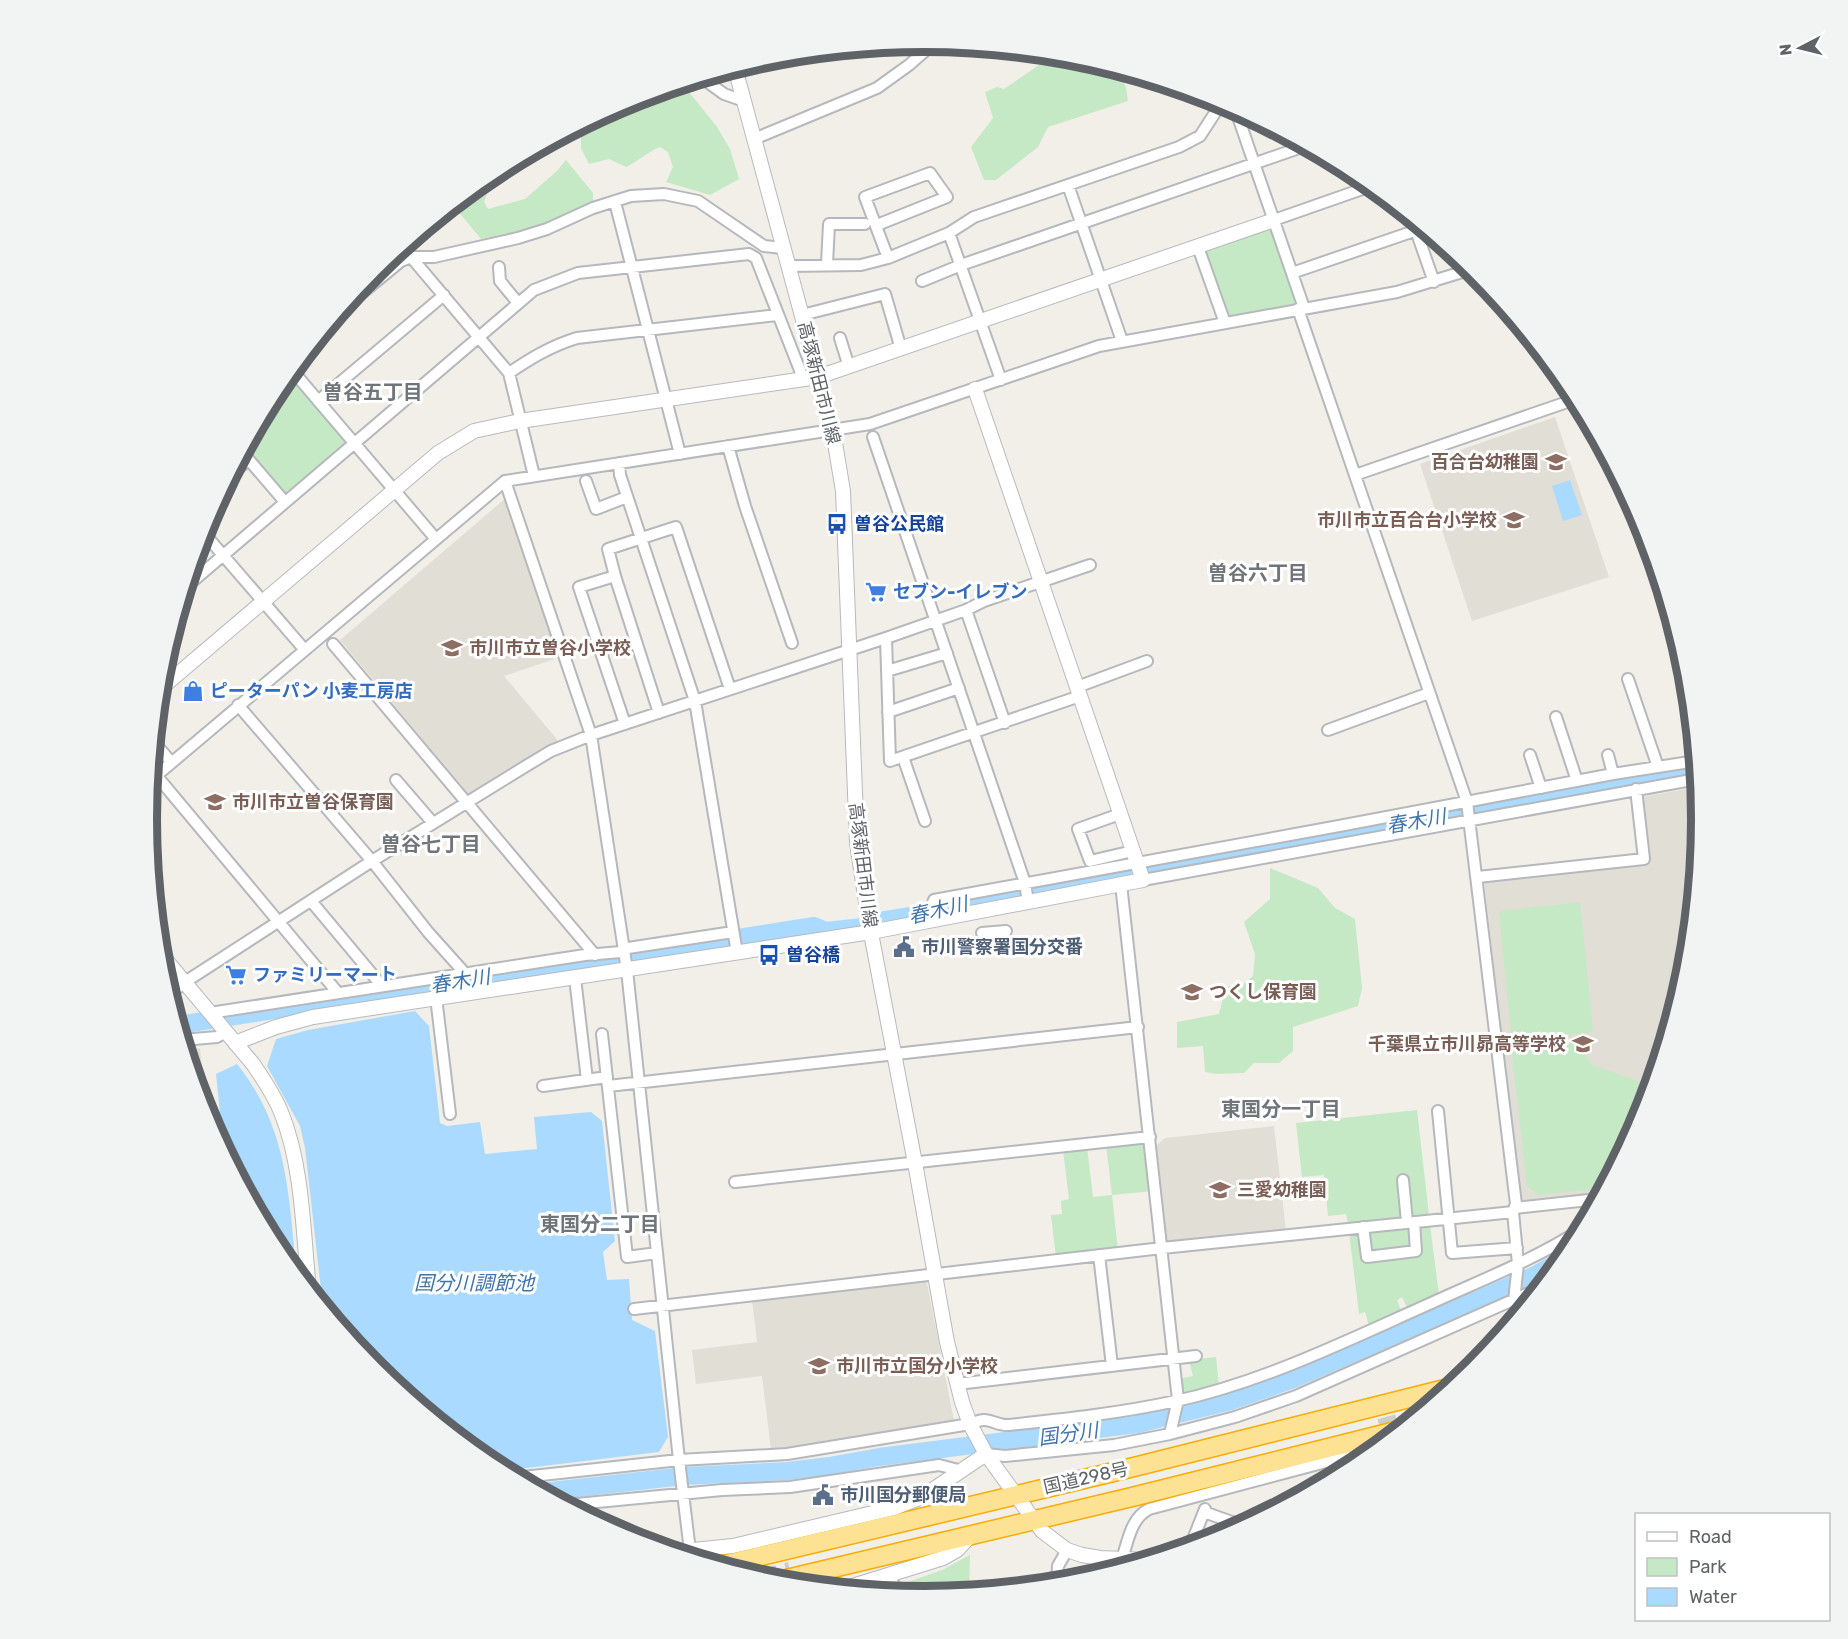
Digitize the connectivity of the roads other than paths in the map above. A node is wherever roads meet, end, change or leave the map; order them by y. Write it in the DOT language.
graph roads {
  1 [pos="924,52"];
  2 [pos="737,76"];
  3 [pos="710,84"];
  4 [pos="744,101"];
  5 [pos="1217,110"];
  6 [pos="1239,121"];
  7 [pos="754,139"];
  8 [pos="1296,149"];
  9 [pos="1254,164"];
  10 [pos="1068,185"];
  11 [pos="1361,190"];
  12 [pos="615,202"];
  13 [pos="1274,220"];
  14 [pos="865,224"];
  15 [pos="1082,224"];
  16 [pos="877,225"];
  17 [pos="1415,230"];
  18 [pos="949,233"];
  19 [pos="1421,235"];
  20 [pos="1198,247"];
  21 [pos="783,248"];
  22 [pos="407,254"];
  23 [pos="411,257"];
  24 [pos="888,258"];
  25 [pos="828,264"];
  26 [pos="632,266"];
  27 [pos="788,266"];
  28 [pos="961,266"];
  29 [pos="499,267"];
  30 [pos="1292,273"];
  31 [pos="1461,273"];
  32 [pos="385,274"];
  33 [pos="1101,280"];
  34 [pos="922,281"];
  35 [pos="1434,282"];
  36 [pos="444,296"];
  37 [pos="519,303"];
  38 [pos="1301,308"];
  39 [pos="777,315"];
  40 [pos="802,315"];
  41 [pos="980,322"];
  42 [pos="1225,323"];
  43 [pos="647,330"];
  44 [pos="478,337"];
  45 [pos="840,338"];
  46 [pos="1122,341"];
  47 [pos="901,349"];
  48 [pos="849,367"];
  49 [pos="509,373"];
  50 [pos="298,377"];
  51 [pos="818,377"];
  52 [pos="803,378"];
  53 [pos="1000,380"];
  54 [pos="975,389"];
  55 [pos="666,399"];
  56 [pos="318,401"];
  57 [pos="1567,402"];
  58 [pos="520,421"];
  59 [pos="833,431"];
  60 [pos="873,437"];
  61 [pos="354,443"];
  62 [pos="728,446"];
  63 [pos="680,453"];
  64 [pos="248,458"];
  65 [pos="619,463"];
  66 [pos="1355,475"];
  67 [pos="534,476"];
  68 [pos="505,481"];
  69 [pos="585,481"];
  70 [pos="394,490"];
  71 [pos="627,497"];
  72 [pos="285,502"];
  73 [pos="435,538"];
  74 [pos="641,538"];
  75 [pos="210,540"];
  76 [pos="223,556"];
  77 [pos="1090,565"];
  78 [pos="615,576"];
  79 [pos="196,578"];
  80 [pos="1041,582"];
  81 [pos="263,602"];
  82 [pos="966,610"];
  83 [pos="936,620"];
  84 [pos="886,638"];
  85 [pos="792,643"];
  86 [pos="333,644"];
  87 [pos="304,649"];
  88 [pos="848,649"];
  89 [pos="947,652"];
  90 [pos="1147,661"];
  91 [pos="887,671"];
  92 [pos="1628,679"];
  93 [pos="170,680"];
  94 [pos="958,688"];
  95 [pos="729,689"];
  96 [pos="1078,691"];
  97 [pos="1429,693"];
  98 [pos="695,701"];
  99 [pos="238,705"];
  100 [pos="888,712"];
  101 [pos="659,713"];
  102 [pos="1556,717"];
  103 [pos="1005,723"];
  104 [pos="625,724"];
  105 [pos="1328,730"];
  106 [pos="974,733"];
  107 [pos="591,735"];
  108 [pos="161,750"];
  109 [pos="1530,755"];
  110 [pos="1608,755"];
  111 [pos="903,757"];
  112 [pos="171,762"];
  113 [pos="1688,762"];
  114 [pos="1658,766"];
  115 [pos="159,773"];
  116 [pos="1613,774"];
  117 [pos="1689,779"];
  118 [pos="396,780"];
  119 [pos="1577,781"];
  120 [pos="158,784"];
  121 [pos="1540,788"];
  122 [pos="1636,789"];
  123 [pos="1467,802"];
  124 [pos="467,803"];
  125 [pos="1120,814"];
  126 [pos="1470,817"];
  127 [pos="925,821"];
  128 [pos="433,823"];
  129 [pos="372,861"];
  130 [pos="1138,867"];
  131 [pos="1478,877"];
  132 [pos="1025,884"];
  133 [pos="1121,884"];
  134 [pos="1028,900"];
  135 [pos="311,901"];
  136 [pos="933,914"];
  137 [pos="278,922"];
  138 [pos="870,926"];
  139 [pos="1006,931"];
  140 [pos="982,933"];
  141 [pos="735,941"];
  142 [pos="595,955"];
  143 [pos="626,958"];
  144 [pos="172,967"];
  145 [pos="575,978"];
  146 [pos="184,982"];
  147 [pos="464,982"];
  148 [pos="382,986"];
  149 [pos="176,989"];
  150 [pos="338,993"];
  151 [pos="436,997"];
  152 [pos="221,1026"];
  153 [pos="1138,1027"];
  154 [pos="602,1034"];
  155 [pos="190,1039"];
  156 [pos="894,1053"];
  157 [pos="587,1080"];
  158 [pos="608,1082"];
  159 [pos="639,1082"];
  160 [pos="543,1086"];
  161 [pos="1438,1111"];
  162 [pos="450,1114"];
  163 [pos="1150,1137"];
  164 [pos="915,1163"];
  165 [pos="1403,1180"];
  166 [pos="735,1182"];
  167 [pos="1590,1200"];
  168 [pos="1514,1210"];
  169 [pos="1448,1218"];
  170 [pos="1411,1222"];
  171 [pos="1363,1227"];
  172 [pos="1566,1239"];
  173 [pos="1162,1248"];
  174 [pos="1517,1248"];
  175 [pos="657,1253"];
  176 [pos="1099,1255"];
  177 [pos="1518,1266"];
  178 [pos="935,1274"];
  179 [pos="308,1276"];
  180 [pos="1527,1293"];
  181 [pos="1515,1298"];
  182 [pos="663,1306"];
  183 [pos="634,1309"];
  184 [pos="1196,1356"];
  185 [pos="1173,1359"];
  186 [pos="1112,1366"];
  187 [pos="957,1384"];
  188 [pos="1435,1391"];
  189 [pos="1177,1403"];
  190 [pos="973,1429"];
  191 [pos="1170,1432"];
  192 [pos="1382,1434"];
  193 [pos="986,1454"];
  194 [pos="1350,1457"];
  195 [pos="679,1462"];
  196 [pos="962,1471"];
  197 [pos="528,1477"];
  198 [pos="682,1492"];
  199 [pos="1014,1495"];
  200 [pos="578,1504"];
  201 [pos="1033,1520"];
  202 [pos="1232,1522"];
  203 [pos="971,1535"];
  204 [pos="1194,1537"];
  205 [pos="690,1550"];
  206 [pos="1067,1550"];
  207 [pos="693,1551"];
  208 [pos="1122,1559"];
  209 [pos="1126,1559"];
  210 [pos="734,1562"];
  211 [pos="837,1566"];
  212 [pos="1058,1575"];
  213 [pos="798,1576"];
  214 [pos="891,1576"];
  215 [pos="809,1578"];
  216 [pos="862,1584"];
  217 [pos="894,1585"];
  1 -- 7 [label="street"];
  2 -- 4 [label="street, 高塚新田市川線"];
  3 -- 4 [label="street"];
  4 -- 7 [label="street, 高塚新田市川線"];
  5 -- 10 [label="street"];
  6 -- 9 [label="street"];
  7 -- 21 [label="street, 高塚新田市川線"];
  8 -- 9 [label="street"];
  9 -- 13 [label="street"];
  9 -- 15 [label="street"];
  10 -- 15 [label="street"];
  10 -- 18 [label="street"];
  11 -- 13 [label="street"];
  12 -- 21 [label="street"];
  12 -- 23 [label="street"];
  12 -- 26 [label="street"];
  13 -- 20 [label="street"];
  13 -- 30 [label="street"];
  14 -- 25 [label="street"];
  15 -- 28 [label="street"];
  15 -- 33 [label="street"];
  16 -- 16 [label="street"];
  16 -- 24 [label="street"];
  17 -- 30 [label="street"];
  18 -- 24 [label="street"];
  18 -- 28 [label="street"];
  19 -- 35 [label="street"];
  20 -- 33 [label="street"];
  20 -- 42 [label="street"];
  21 -- 27 [label="street, 高塚新田市川線"];
  22 -- 23 [label="street"];
  23 -- 32 [label="street"];
  23 -- 36 [label="street"];
  24 -- 25 [label="street"];
  25 -- 27 [label="street"];
  26 -- 37 [label="street"];
  26 -- 39 [label="street"];
  26 -- 43 [label="street"];
  27 -- 40 [label="street, 高塚新田市川線"];
  28 -- 34 [label="street"];
  28 -- 41 [label="street"];
  29 -- 37 [label="street"];
  30 -- 38 [label="street"];
  31 -- 35 [label="street"];
  33 -- 41 [label="street"];
  33 -- 46 [label="street"];
  35 -- 38 [label="street"];
  36 -- 44 [label="street"];
  36 -- 56 [label="street"];
  37 -- 44 [label="street"];
  38 -- 42 [label="street"];
  38 -- 66 [label="street"];
  39 -- 43 [label="street"];
  39 -- 52 [label="street"];
  40 -- 47 [label="street"];
  40 -- 51 [label="street, 高塚新田市川線"];
  41 -- 47 [label="street"];
  41 -- 53 [label="street"];
  42 -- 46 [label="street"];
  43 -- 49 [label="street"];
  43 -- 55 [label="street"];
  44 -- 49 [label="street"];
  44 -- 61 [label="street"];
  45 -- 48 [label="street"];
  46 -- 53 [label="street"];
  47 -- 48 [label="street"];
  48 -- 51 [label="street"];
  49 -- 58 [label="street"];
  50 -- 56 [label="street"];
  51 -- 52 [label="street"];
  51 -- 59 [label="street, 高塚新田市川線"];
  52 -- 55 [label="street"];
  53 -- 54 [label="street"];
  54 -- 59 [label="street"];
  54 -- 80 [label="street"];
  55 -- 58 [label="street"];
  55 -- 63 [label="street"];
  56 -- 61 [label="street"];
  57 -- 66 [label="street"];
  58 -- 67 [label="street"];
  58 -- 70 [label="street"];
  59 -- 62 [label="street"];
  59 -- 88 [label="street, 高塚新田市川線"];
  60 -- 83 [label="street"];
  61 -- 70 [label="street"];
  61 -- 72 [label="street"];
  62 -- 63 [label="street"];
  62 -- 85 [label="street"];
  63 -- 65 [label="street"];
  64 -- 72 [label="street"];
  65 -- 67 [label="street"];
  65 -- 71 [label="street"];
  66 -- 97 [label="street"];
  67 -- 68 [label="street"];
  68 -- 73 [label="street"];
  68 -- 107 [label="street"];
  69 -- 71 [label="street"];
  70 -- 73 [label="street"];
  70 -- 81 [label="street"];
  71 -- 74 [label="street"];
  72 -- 76 [label="street"];
  73 -- 87 [label="street"];
  74 -- 78 [label="street"];
  74 -- 95 [label="street"];
  74 -- 98 [label="street"];
  75 -- 76 [label="street"];
  76 -- 79 [label="street"];
  76 -- 81 [label="street"];
  77 -- 80 [label="street"];
  78 -- 101 [label="street"];
  78 -- 104 [label="street"];
  80 -- 82 [label="street"];
  80 -- 96 [label="street"];
  81 -- 87 [label="street"];
  81 -- 93 [label="street"];
  82 -- 83 [label="street"];
  82 -- 103 [label="street"];
  83 -- 84 [label="street"];
  83 -- 89 [label="street"];
  84 -- 88 [label="street"];
  84 -- 91 [label="street"];
  86 -- 124 [label="street"];
  87 -- 99 [label="street"];
  88 -- 95 [label="street"];
  88 -- 138 [label="street, 高塚新田市川線"];
  89 -- 91 [label="street"];
  89 -- 94 [label="street"];
  90 -- 96 [label="street"];
  91 -- 100 [label="street"];
  92 -- 114 [label="street"];
  94 -- 100 [label="street"];
  94 -- 106 [label="street"];
  95 -- 98 [label="street"];
  96 -- 103 [label="street"];
  96 -- 125 [label="street"];
  97 -- 105 [label="street"];
  97 -- 123 [label="street"];
  98 -- 101 [label="street"];
  98 -- 141 [label="street"];
  99 -- 112 [label="street"];
  99 -- 129 [label="street"];
  100 -- 111 [label="street"];
  101 -- 104 [label="street"];
  102 -- 119 [label="street"];
  103 -- 106 [label="street"];
  104 -- 107 [label="street"];
  106 -- 111 [label="street"];
  106 -- 132 [label="street"];
  107 -- 124 [label="street"];
  107 -- 143 [label="street"];
  108 -- 112 [label="street"];
  109 -- 121 [label="street"];
  110 -- 116 [label="street"];
  111 -- 127 [label="street"];
  112 -- 115 [label="street"];
  113 -- 114 [label="street"];
  114 -- 116 [label="street"];
  116 -- 119 [label="street"];
  117 -- 122 [label="street"];
  118 -- 128 [label="street"];
  119 -- 121 [label="street"];
  120 -- 137 [label="street"];
  121 -- 123 [label="street"];
  122 -- 126 [label="street"];
  122 -- 131 [label="street"];
  123 -- 126 [label="street"];
  123 -- 130 [label="street"];
  124 -- 128 [label="street"];
  124 -- 142 [label="street"];
  125 -- 130 [label="street"];
  125 -- 130 [label="street"];
  126 -- 130 [label="street"];
  126 -- 131 [label="street"];
  128 -- 129 [label="street"];
  129 -- 135 [label="street"];
  129 -- 147 [label="street"];
  130 -- 132 [label="street"];
  130 -- 133 [label="street"];
  131 -- 168 [label="street"];
  132 -- 134 [label="street"];
  132 -- 136 [label="street"];
  133 -- 134 [label="street"];
  133 -- 153 [label="street"];
  134 -- 136 [label="street"];
  135 -- 137 [label="street"];
  135 -- 148 [label="street"];
  136 -- 138 [label="street"];
  137 -- 146 [label="street"];
  137 -- 150 [label="street"];
  138 -- 141 [label="street"];
  138 -- 156 [label="street, 高塚新田市川線"];
  139 -- 140 [label="street"];
  141 -- 143 [label="street"];
  141 -- 143 [label="street"];
  142 -- 143 [label="street"];
  142 -- 147 [label="street"];
  143 -- 145 [label="street"];
  143 -- 159 [label="street"];
  144 -- 146 [label="street"];
  145 -- 147 [label="street"];
  145 -- 157 [label="street"];
  146 -- 149 [label="street"];
  146 -- 152 [label="street"];
  147 -- 148 [label="street"];
  147 -- 151 [label="street"];
  148 -- 150 [label="street"];
  150 -- 152 [label="street"];
  151 -- 152 [label="street"];
  151 -- 162 [label="street"];
  152 -- 155 [label="street"];
  152 -- 179 [label="street"];
  153 -- 156 [label="street"];
  153 -- 163 [label="street"];
  154 -- 158 [label="street"];
  156 -- 159 [label="street"];
  156 -- 164 [label="street, 高塚新田市川線"];
  157 -- 158 [label="street"];
  157 -- 160 [label="street"];
  158 -- 159 [label="street"];
  158 -- 175 [label="street"];
  159 -- 175 [label="street"];
  161 -- 169 [label="street"];
  163 -- 164 [label="street"];
  163 -- 173 [label="street"];
  164 -- 166 [label="street"];
  164 -- 178 [label="street, 高塚新田市川線"];
  165 -- 170 [label="street"];
  167 -- 168 [label="street"];
  168 -- 169 [label="street"];
  168 -- 174 [label="street"];
  169 -- 170 [label="street"];
  169 -- 174 [label="street"];
  170 -- 171 [label="street"];
  170 -- 171 [label="street"];
  171 -- 173 [label="street"];
  172 -- 177 [label="street"];
  173 -- 176 [label="street"];
  173 -- 185 [label="street"];
  174 -- 177 [label="street"];
  175 -- 182 [label="street"];
  176 -- 178 [label="street"];
  176 -- 186 [label="street"];
  177 -- 181 [label="street"];
  177 -- 189 [label="street"];
  178 -- 182 [label="street"];
  178 -- 187 [label="street, 高塚新田市川線"];
  180 -- 181 [label="street"];
  181 -- 191 [label="street"];
  182 -- 183 [label="street"];
  182 -- 195 [label="street"];
  184 -- 185 [label="street"];
  185 -- 186 [label="street"];
  185 -- 189 [label="street"];
  186 -- 187 [label="street"];
  187 -- 190 [label="street, 高塚新田市川線"];
  188 -- 199 [label="highway, 国道298号"];
  189 -- 190 [label="street"];
  189 -- 191 [label="street"];
  190 -- 193 [label="street, 高塚新田市川線"];
  190 -- 195 [label="street"];
  191 -- 193 [label="street"];
  192 -- 201 [label="highway, 国道298号"];
  193 -- 196 [label="street"];
  193 -- 199 [label="street, 高塚新田市川線"];
  194 -- 208 [label="street"];
  195 -- 197 [label="street"];
  195 -- 198 [label="street"];
  196 -- 198 [label="street"];
  196 -- 207 [label="street"];
  198 -- 200 [label="street"];
  198 -- 205 [label="street"];
  199 -- 201 [label="street, 高塚新田市川線"];
  199 -- 210 [label="highway, 国道298号"];
  201 -- 203 [label="highway, 国道298号"];
  201 -- 206 [label="street, 高塚新田市川線"];
  202 -- 204 [label="street"];
  203 -- 211 [label="highway, 国道298号"];
  203 -- 214 [label="street"];
  206 -- 208 [label="street, 高塚新田市川線"];
  206 -- 212 [label="street"];
  208 -- 209 [label="street, 高塚新田市川線"];
  211 -- 213 [label="highway, 国道298号"];
  211 -- 215 [label="highway"];
  214 -- 216 [label="street"];
  214 -- 217 [label="street"];
}
